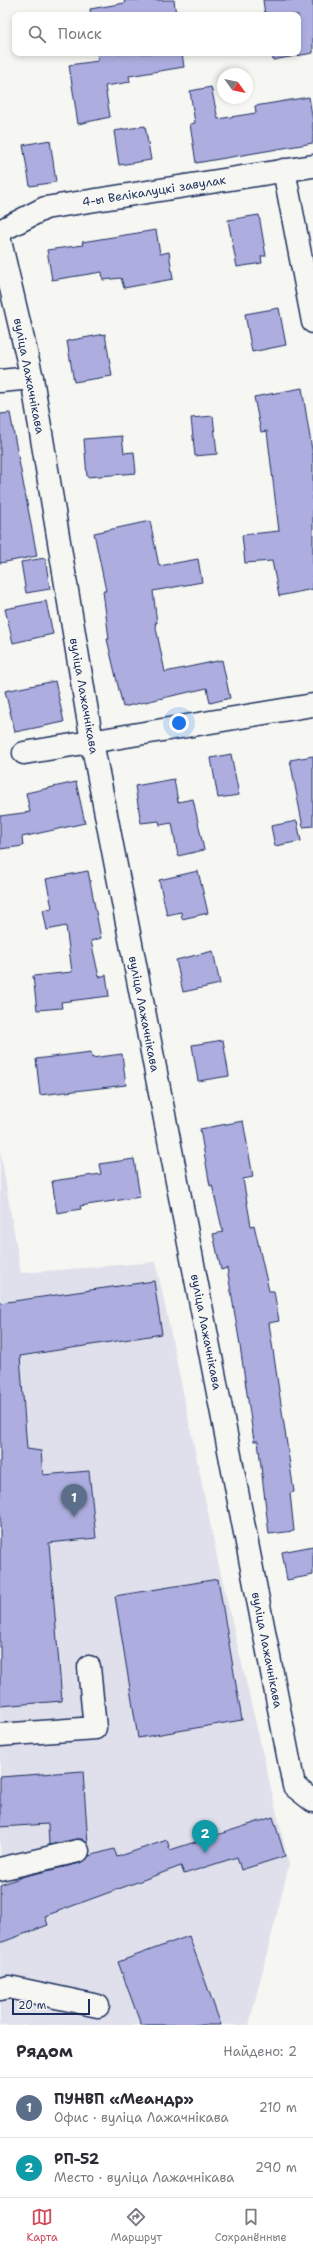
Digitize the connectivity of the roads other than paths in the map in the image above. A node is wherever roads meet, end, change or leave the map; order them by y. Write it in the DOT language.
graph roads {
  1 [pos="313,166"];
  2 [pos="284,170"];
  3 [pos="0,231"];
  4 [pos="0,241"];
  5 [pos="313,322"];
  6 [pos="32,378"];
  7 [pos="0,382"];
  8 [pos="313,705"];
  9 [pos="92,742"];
  10 [pos="24,753"];
  11 [pos="89,1667"];
  12 [pos="0,1735"];
  13 [pos="313,1801"];
  14 [pos="78,1851"];
  15 [pos="0,1868"];
  16 [pos="0,1988"];
  17 [pos="98,2006"];
  1 -- 2 [label="street, 4-ы Велікалуцкі завулак"];
  2 -- 3 [label="street, 4-ы Велікалуцкі завулак"];
  2 -- 5 [label="street"];
  4 -- 6 [label="street, вуліца Лажачнікава"];
  6 -- 7 [label="street"];
  6 -- 9 [label="street, вуліца Лажачнікава"];
  8 -- 9 [label="street"];
  9 -- 10 [label="street"];
  9 -- 13 [label="street, вуліца Лажачнікава"];
  11 -- 12 [label="street"];
  14 -- 15 [label="street"];
  16 -- 17 [label="street"];
}
